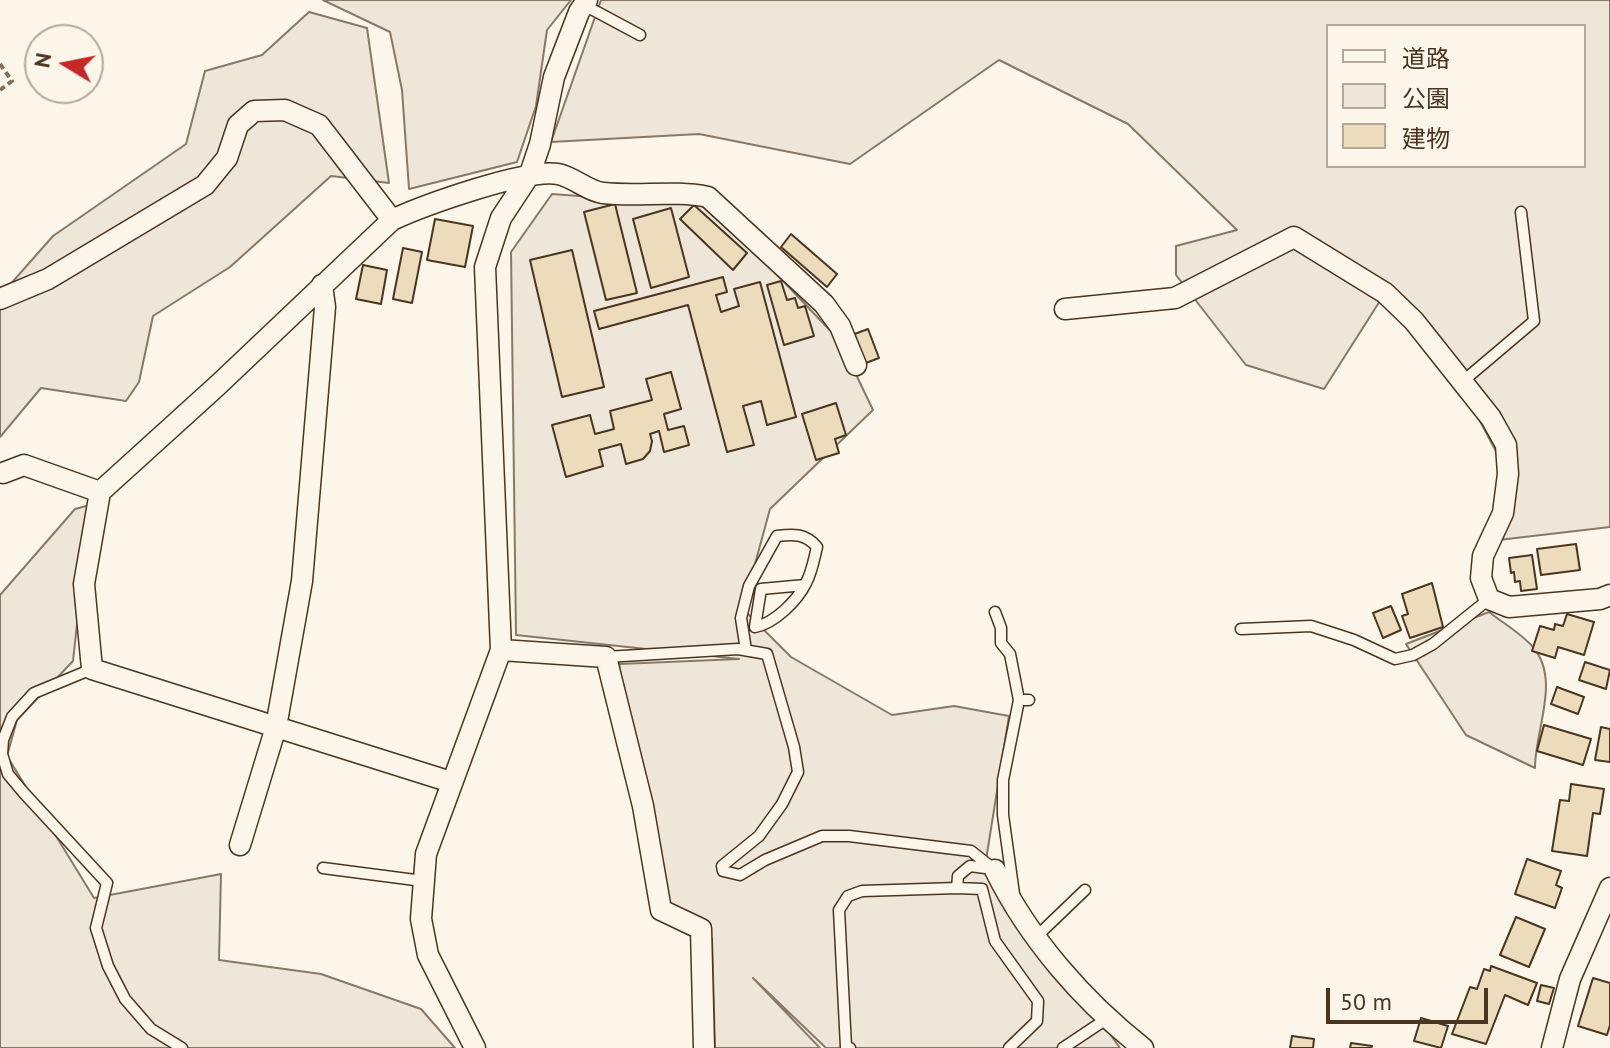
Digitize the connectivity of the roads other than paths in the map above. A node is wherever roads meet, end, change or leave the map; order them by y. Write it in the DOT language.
graph roads {
  1 [pos="586,2"];
  2 [pos="640,35"];
  3 [pos="530,174"];
  4 [pos="1521,212"];
  5 [pos="392,220"];
  6 [pos="322,285"];
  7 [pos="0,299"];
  8 [pos="1065,309"];
  9 [pos="856,365"];
  10 [pos="1462,382"];
  11 [pos="3,473"];
  12 [pos="100,492"];
  13 [pos="805,585"];
  14 [pos="749,586"];
  15 [pos="761,589"];
  16 [pos="1610,595"];
  17 [pos="1489,599"];
  18 [pos="995,612"];
  19 [pos="1241,629"];
  20 [pos="501,650"];
  21 [pos="746,650"];
  22 [pos="606,657"];
  23 [pos="92,669"];
  24 [pos="276,727"];
  25 [pos="451,782"];
  26 [pos="240,845"];
  27 [pos="323,868"];
  28 [pos="995,870"];
  29 [pos="423,881"];
  30 [pos="957,888"];
  31 [pos="1610,888"];
  32 [pos="1085,890"];
  33 [pos="1016,908"];
  34 [pos="1036,937"];
  35 [pos="1108,1018"];
  36 [pos="182,1048"];
  37 [pos="475,1048"];
  38 [pos="704,1048"];
  39 [pos="850,1048"];
  40 [pos="1009,1048"];
  41 [pos="1063,1048"];
  42 [pos="1143,1048"];
  43 [pos="1552,1048"];
  1 -- 2 [label="lane"];
  1 -- 3 [label="street"];
  3 -- 5 [label="street"];
  3 -- 9 [label="street"];
  3 -- 20 [label="street"];
  4 -- 10 [label="lane"];
  5 -- 6 [label="street"];
  5 -- 7 [label="street"];
  6 -- 12 [label="street"];
  6 -- 24 [label="street"];
  8 -- 10 [label="street"];
  10 -- 17 [label="street"];
  11 -- 12 [label="street"];
  12 -- 23 [label="street"];
  13 -- 14 [label="lane"];
  13 -- 15 [label="lane"];
  13 -- 15 [label="lane"];
  14 -- 15 [label="lane"];
  14 -- 21 [label="lane"];
  16 -- 17 [label="street"];
  17 -- 19 [label="lane"];
  18 -- 33 [label="lane"];
  20 -- 22 [label="street"];
  20 -- 25 [label="street"];
  21 -- 22 [label="lane"];
  21 -- 28 [label="lane"];
  22 -- 38 [label="street"];
  23 -- 24 [label="street"];
  23 -- 36 [label="lane"];
  24 -- 25 [label="street"];
  24 -- 26 [label="street"];
  25 -- 29 [label="street"];
  27 -- 29 [label="lane"];
  28 -- 30 [label="lane"];
  28 -- 33 [label="street"];
  29 -- 37 [label="street"];
  30 -- 39 [label="lane"];
  30 -- 40 [label="lane"];
  31 -- 43 [label="street"];
  32 -- 34 [label="lane"];
  33 -- 34 [label="street"];
  34 -- 35 [label="street"];
  35 -- 41 [label="lane"];
  35 -- 42 [label="street"];
}
